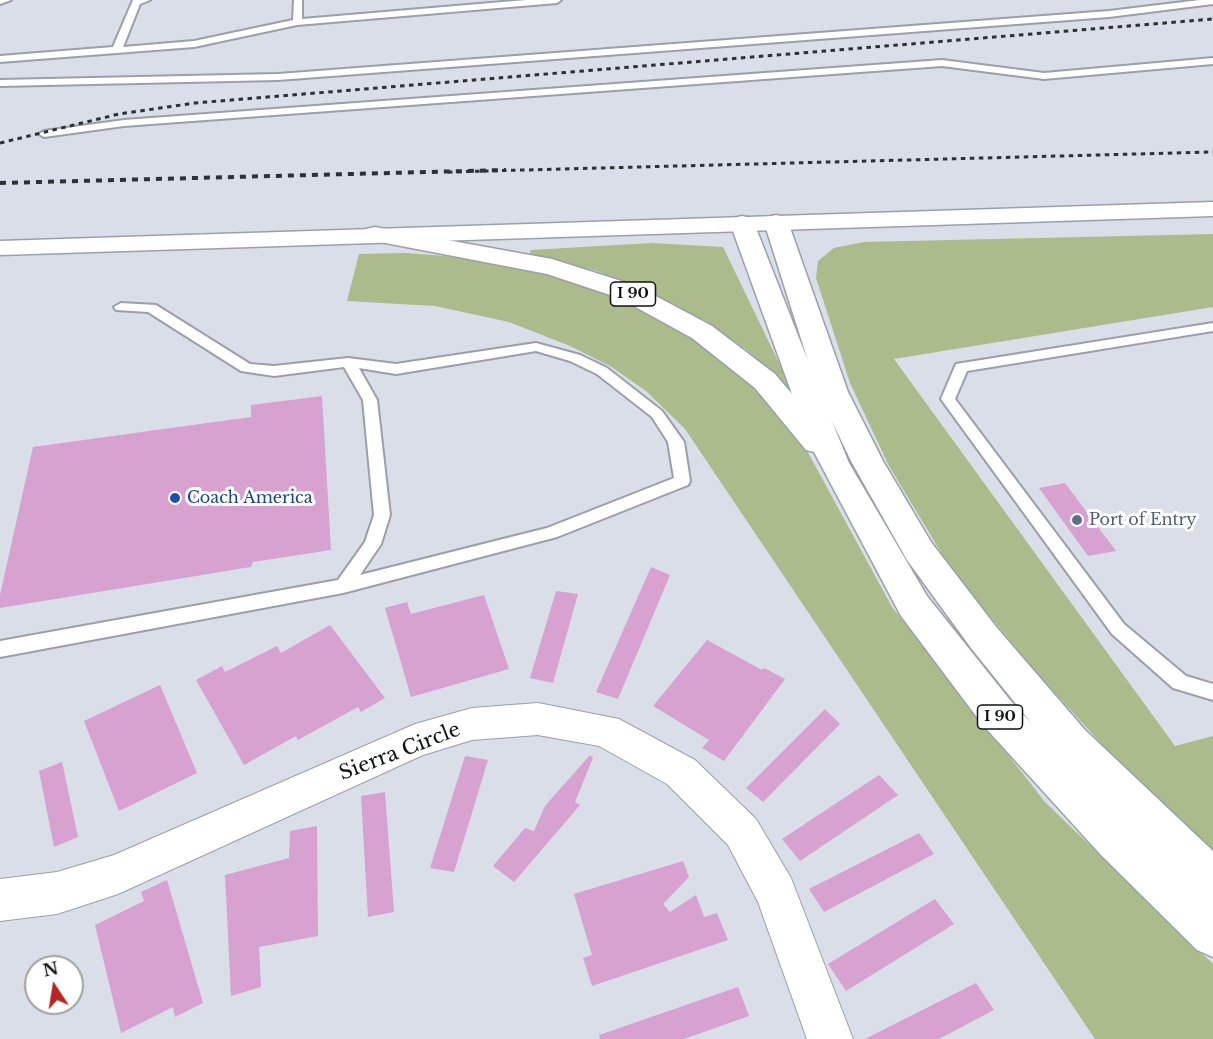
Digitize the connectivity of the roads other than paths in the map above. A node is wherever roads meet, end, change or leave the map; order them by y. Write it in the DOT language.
graph roads {
  1 [pos="7,0"];
  2 [pos="146,0"];
  3 [pos="298,0"];
  4 [pos="557,0"];
  5 [pos="0,1"];
  6 [pos="1188,1"];
  7 [pos="1213,1"];
  8 [pos="297,22"];
  9 [pos="117,50"];
  10 [pos="0,59"];
  11 [pos="1213,61"];
  12 [pos="0,84"];
  13 [pos="44,134"];
  14 [pos="1213,209"];
  15 [pos="776,222"];
  16 [pos="742,223"];
  17 [pos="375,234"];
  18 [pos="1,251"];
  19 [pos="121,307"];
  20 [pos="1213,327"];
  21 [pos="348,362"];
  22 [pos="833,463"];
  23 [pos="343,586"];
  24 [pos="0,650"];
  25 [pos="1213,692"];
  26 [pos="1213,881"];
  27 [pos="0,900"];
  28 [pos="1213,934"];
  29 [pos="830,1039"];
  1 -- 5 [label="lane"];
  2 -- 9 [label="lane"];
  3 -- 8 [label="lane"];
  4 -- 8 [label="lane"];
  6 -- 7 [label="lane"];
  6 -- 12 [label="lane"];
  8 -- 9 [label="lane"];
  9 -- 10 [label="lane"];
  11 -- 13 [label="lane"];
  14 -- 15 [label="main road"];
  15 -- 16 [label="main road"];
  15 -- 26 [label="main road"];
  16 -- 17 [label="main road"];
  16 -- 22 [label="main road, I 90"];
  17 -- 18 [label="main road"];
  17 -- 22 [label="main road, I 90"];
  19 -- 21 [label="lane"];
  20 -- 25 [label="lane"];
  21 -- 23 [label="lane"];
  21 -- 23 [label="lane"];
  22 -- 28 [label="main road, I 90"];
  23 -- 24 [label="lane"];
  27 -- 29 [label="street, Sierra Circle"];
}
